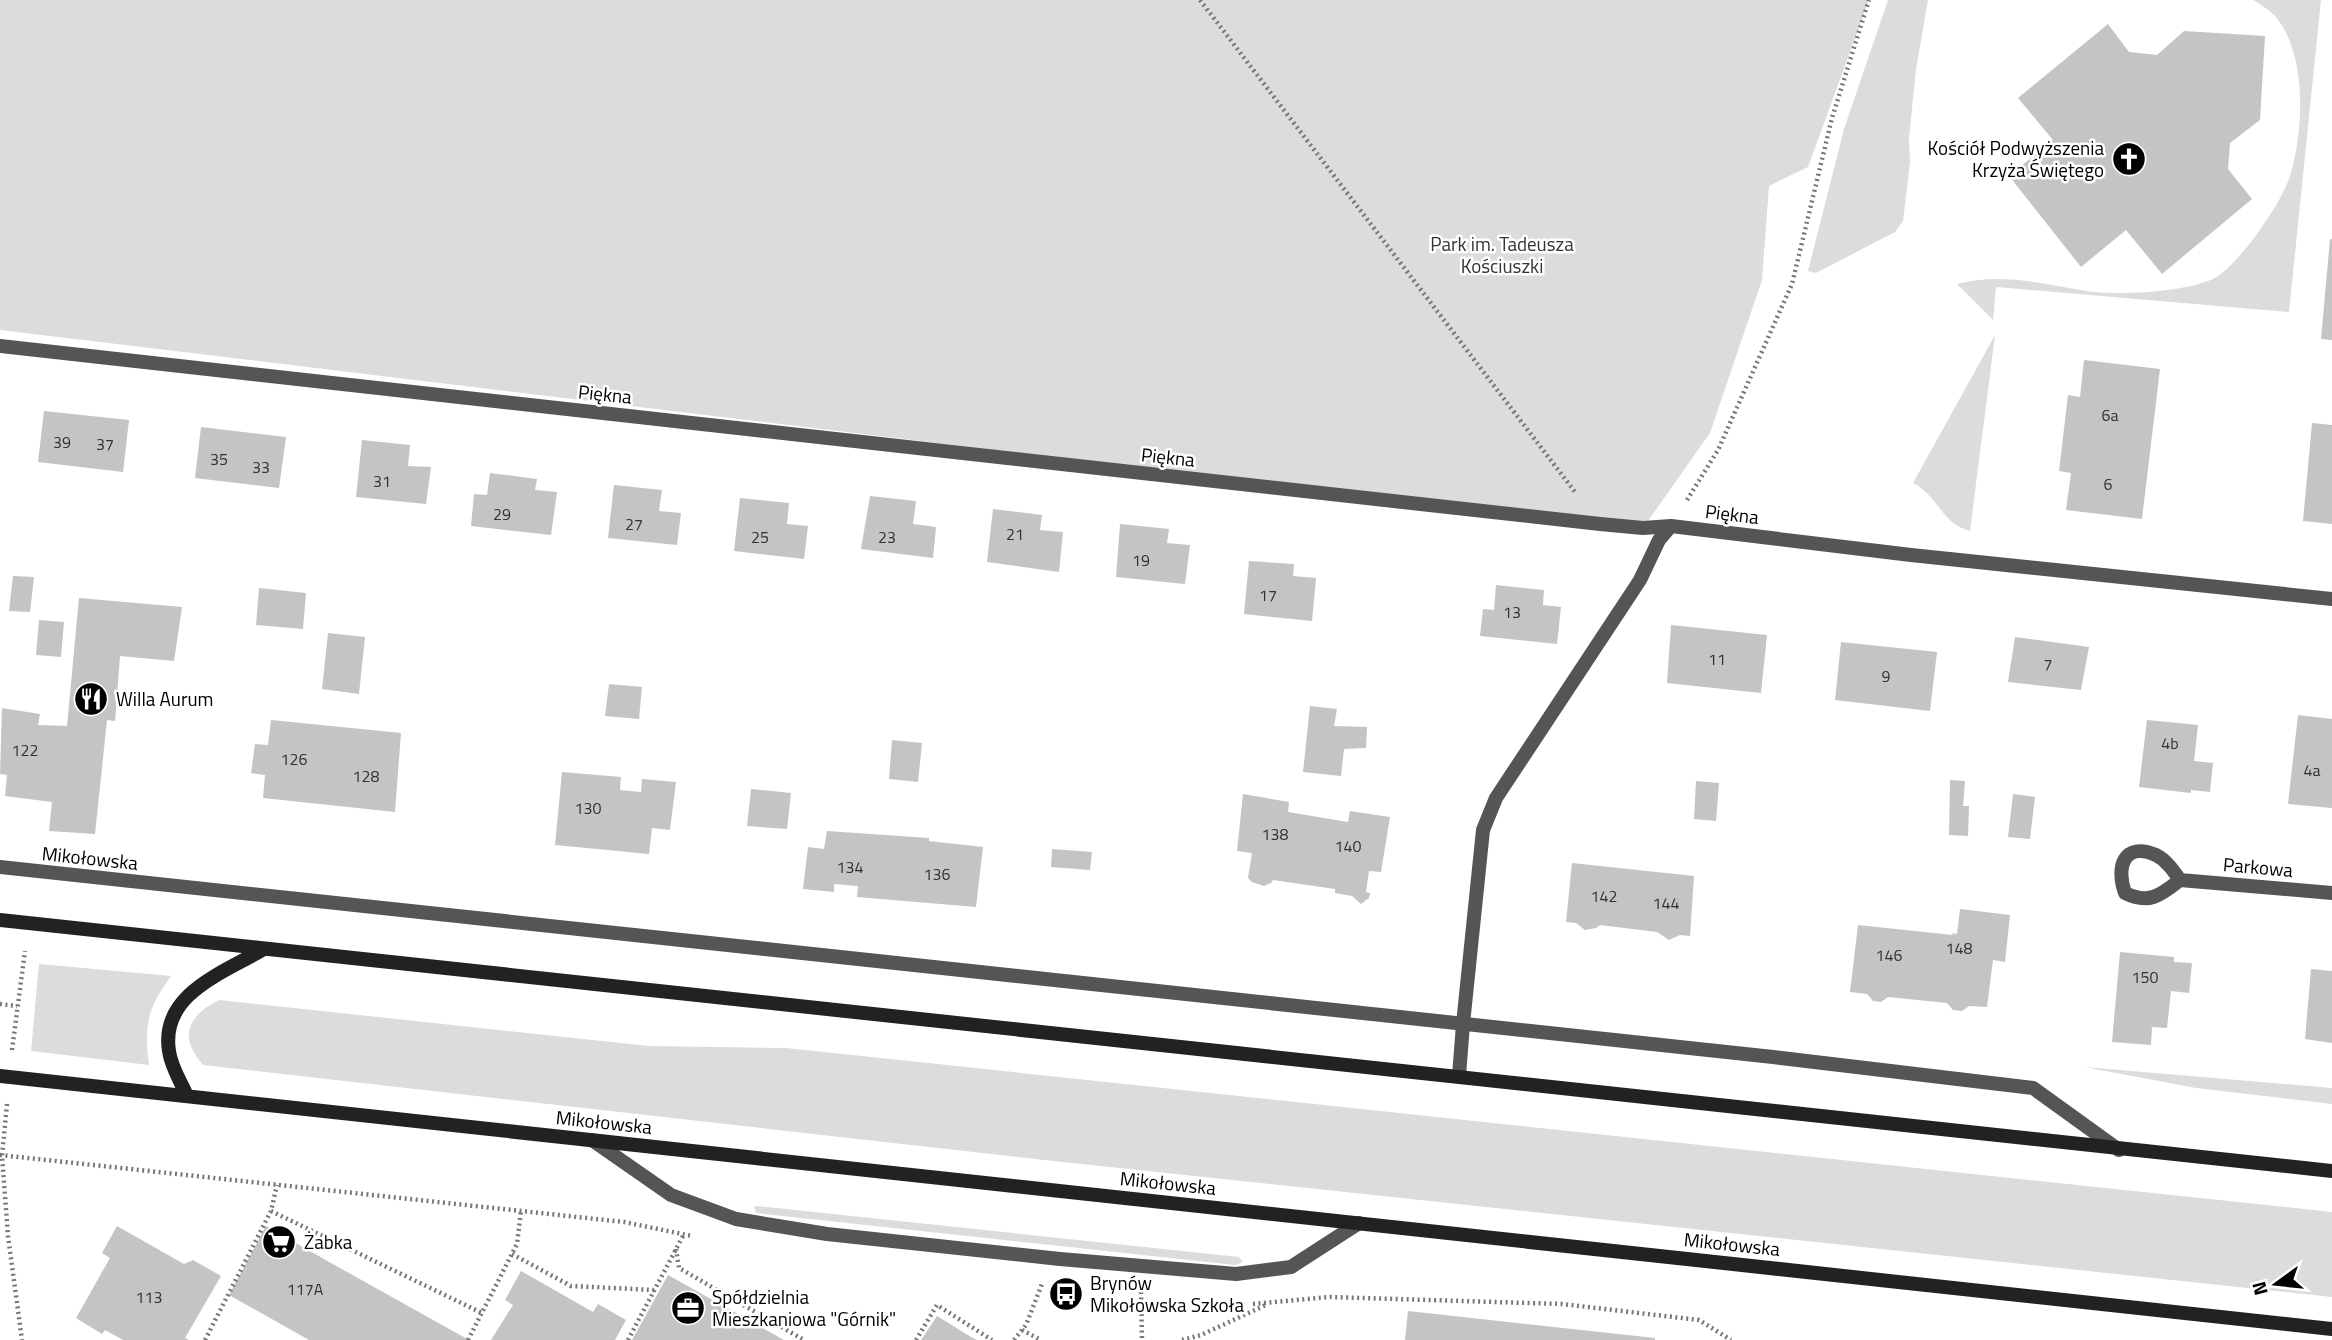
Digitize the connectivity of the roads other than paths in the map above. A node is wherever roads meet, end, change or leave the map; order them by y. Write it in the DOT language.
graph roads {
  1 [pos="0,346"];
  2 [pos="1671,526"];
  3 [pos="2332,599"];
  4 [pos="0,867"];
  5 [pos="2180,880"];
  6 [pos="2332,893"];
  7 [pos="0,920"];
  8 [pos="264,949"];
  9 [pos="1462,1024"];
  10 [pos="1459,1076"];
  11 [pos="5,1077"];
  12 [pos="187,1097"];
  13 [pos="592,1140"];
  14 [pos="2119,1150"];
  15 [pos="2332,1171"];
  16 [pos="1359,1223"];
  17 [pos="2332,1329"];
  1 -- 2 [label="street, Piękna"];
  2 -- 3 [label="street, Piękna"];
  2 -- 9 [label="street"];
  4 -- 9 [label="street, Mikołowska"];
  5 -- 6 [label="street, Parkowa"];
  7 -- 8 [label="main road"];
  8 -- 10 [label="main road"];
  8 -- 12 [label="main road"];
  9 -- 10 [label="street"];
  9 -- 14 [label="street, Mikołowska"];
  10 -- 14 [label="main road"];
  11 -- 12 [label="main road, Mikołowska"];
  12 -- 13 [label="main road, Mikołowska"];
  13 -- 16 [label="main road, Mikołowska"];
  13 -- 16 [label="street"];
  14 -- 15 [label="main road"];
  16 -- 17 [label="main road, Mikołowska"];
}
